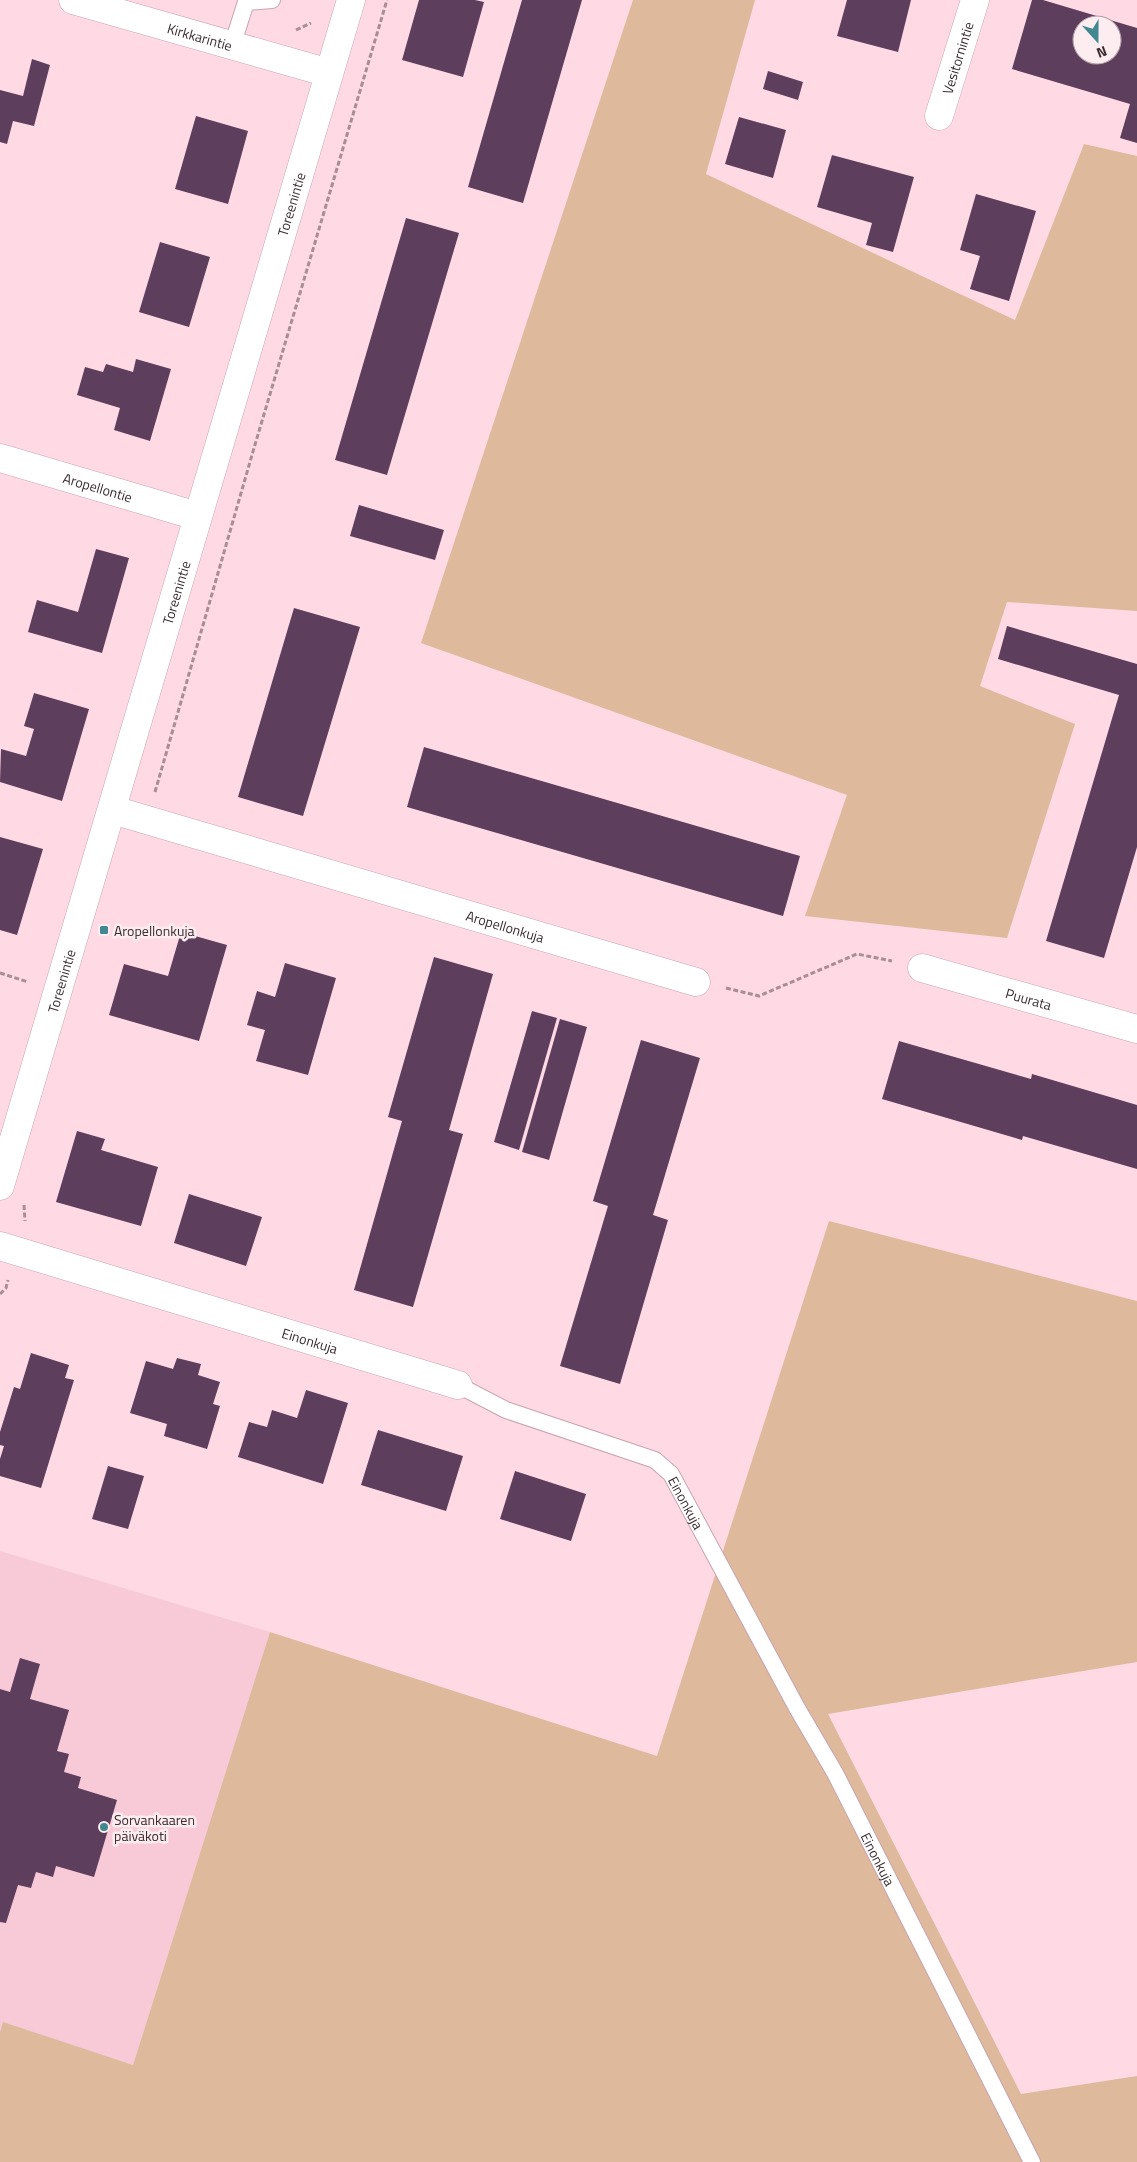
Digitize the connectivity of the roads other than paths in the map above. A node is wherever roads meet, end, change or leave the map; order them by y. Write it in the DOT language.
graph roads {
  1 [pos="73,0"];
  2 [pos="272,0"];
  3 [pos="351,0"];
  4 [pos="974,0"];
  5 [pos="232,46"];
  6 [pos="329,73"];
  7 [pos="939,116"];
  8 [pos="0,458"];
  9 [pos="197,516"];
  10 [pos="113,810"];
  11 [pos="922,968"];
  12 [pos="696,982"];
  13 [pos="1137,1029"];
  14 [pos="0,1186"];
  15 [pos="0,1246"];
  16 [pos="458,1385"];
  17 [pos="1032,2162"];
  1 -- 5 [label="street, Kirkkarintie"];
  2 -- 5 [label="lane"];
  3 -- 6 [label="street, Toreenintie"];
  4 -- 7 [label="street, Vesitornintie"];
  5 -- 6 [label="street, Kirkkarintie"];
  6 -- 9 [label="street, Toreenintie"];
  8 -- 9 [label="street, Aropellontie"];
  9 -- 10 [label="street, Toreenintie"];
  10 -- 12 [label="street, Aropellonkuja"];
  10 -- 14 [label="street, Toreenintie"];
  11 -- 13 [label="street, Puurata"];
  15 -- 16 [label="street, Einonkuja"];
  16 -- 17 [label="lane, Einonkuja"];
}
